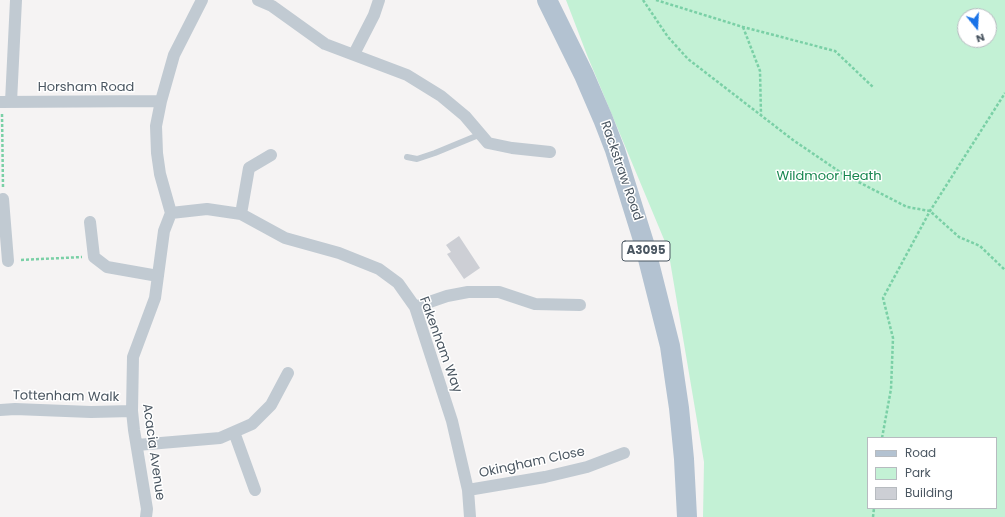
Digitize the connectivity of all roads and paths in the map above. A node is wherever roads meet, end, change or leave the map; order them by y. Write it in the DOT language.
graph roads {
  1 [pos="16,0"];
  2 [pos="202,0"];
  3 [pos="258,0"];
  4 [pos="379,0"];
  5 [pos="547,0"];
  6 [pos="643,0"];
  7 [pos="656,0"];
  8 [pos="743,27"];
  9 [pos="354,54"];
  10 [pos="874,88"];
  11 [pos="1005,93"];
  12 [pos="161,101"];
  13 [pos="4,102"];
  14 [pos="761,116"];
  15 [pos="481,134"];
  16 [pos="550,152"];
  17 [pos="271,156"];
  18 [pos="407,157"];
  19 [pos="3,200"];
  20 [pos="930,212"];
  21 [pos="171,213"];
  22 [pos="241,214"];
  23 [pos="90,222"];
  24 [pos="3,235"];
  25 [pos="94,256"];
  26 [pos="8,261"];
  27 [pos="1005,270"];
  28 [pos="158,276"];
  29 [pos="580,305"];
  30 [pos="415,307"];
  31 [pos="288,372"];
  32 [pos="0,410"];
  33 [pos="132,411"];
  34 [pos="234,432"];
  35 [pos="882,437"];
  36 [pos="136,445"];
  37 [pos="624,453"];
  38 [pos="255,490"];
  39 [pos="468,490"];
  40 [pos="146,517"];
  41 [pos="470,517"];
  42 [pos="688,517"];
  1 -- 13 [label="street"];
  2 -- 12 [label="street"];
  3 -- 9 [label="street"];
  4 -- 9 [label="street"];
  5 -- 42 [label="main road, Rackstraw Road / A3095"];
  6 -- 14 [label="path"];
  7 -- 8 [label="path"];
  8 -- 10 [label="path"];
  8 -- 14 [label="path"];
  9 -- 15 [label="street"];
  11 -- 20 [label="path"];
  12 -- 13 [label="street, Horsham Road"];
  12 -- 21 [label="street"];
  13 -- 19 [label="path"];
  14 -- 20 [label="path"];
  15 -- 16 [label="street"];
  15 -- 18 [label="lane"];
  17 -- 22 [label="street"];
  19 -- 24 [label="street"];
  20 -- 27 [label="path"];
  20 -- 35 [label="path"];
  21 -- 22 [label="street, Fakenham Way"];
  21 -- 28 [label="street, Acacia Avenue"];
  22 -- 30 [label="street, Fakenham Way"];
  23 -- 25 [label="street"];
  24 -- 26 [label="street"];
  25 -- 26 [label="path"];
  25 -- 28 [label="street"];
  28 -- 33 [label="street, Acacia Avenue"];
  29 -- 30 [label="street"];
  30 -- 39 [label="street, Fakenham Way"];
  31 -- 34 [label="street"];
  32 -- 33 [label="street, Tottenham Walk"];
  33 -- 36 [label="street, Acacia Avenue"];
  34 -- 36 [label="street"];
  34 -- 38 [label="street"];
  36 -- 40 [label="street, Acacia Avenue"];
  37 -- 39 [label="street, Okingham Close"];
  39 -- 41 [label="street, Fakenham Way"];
}
